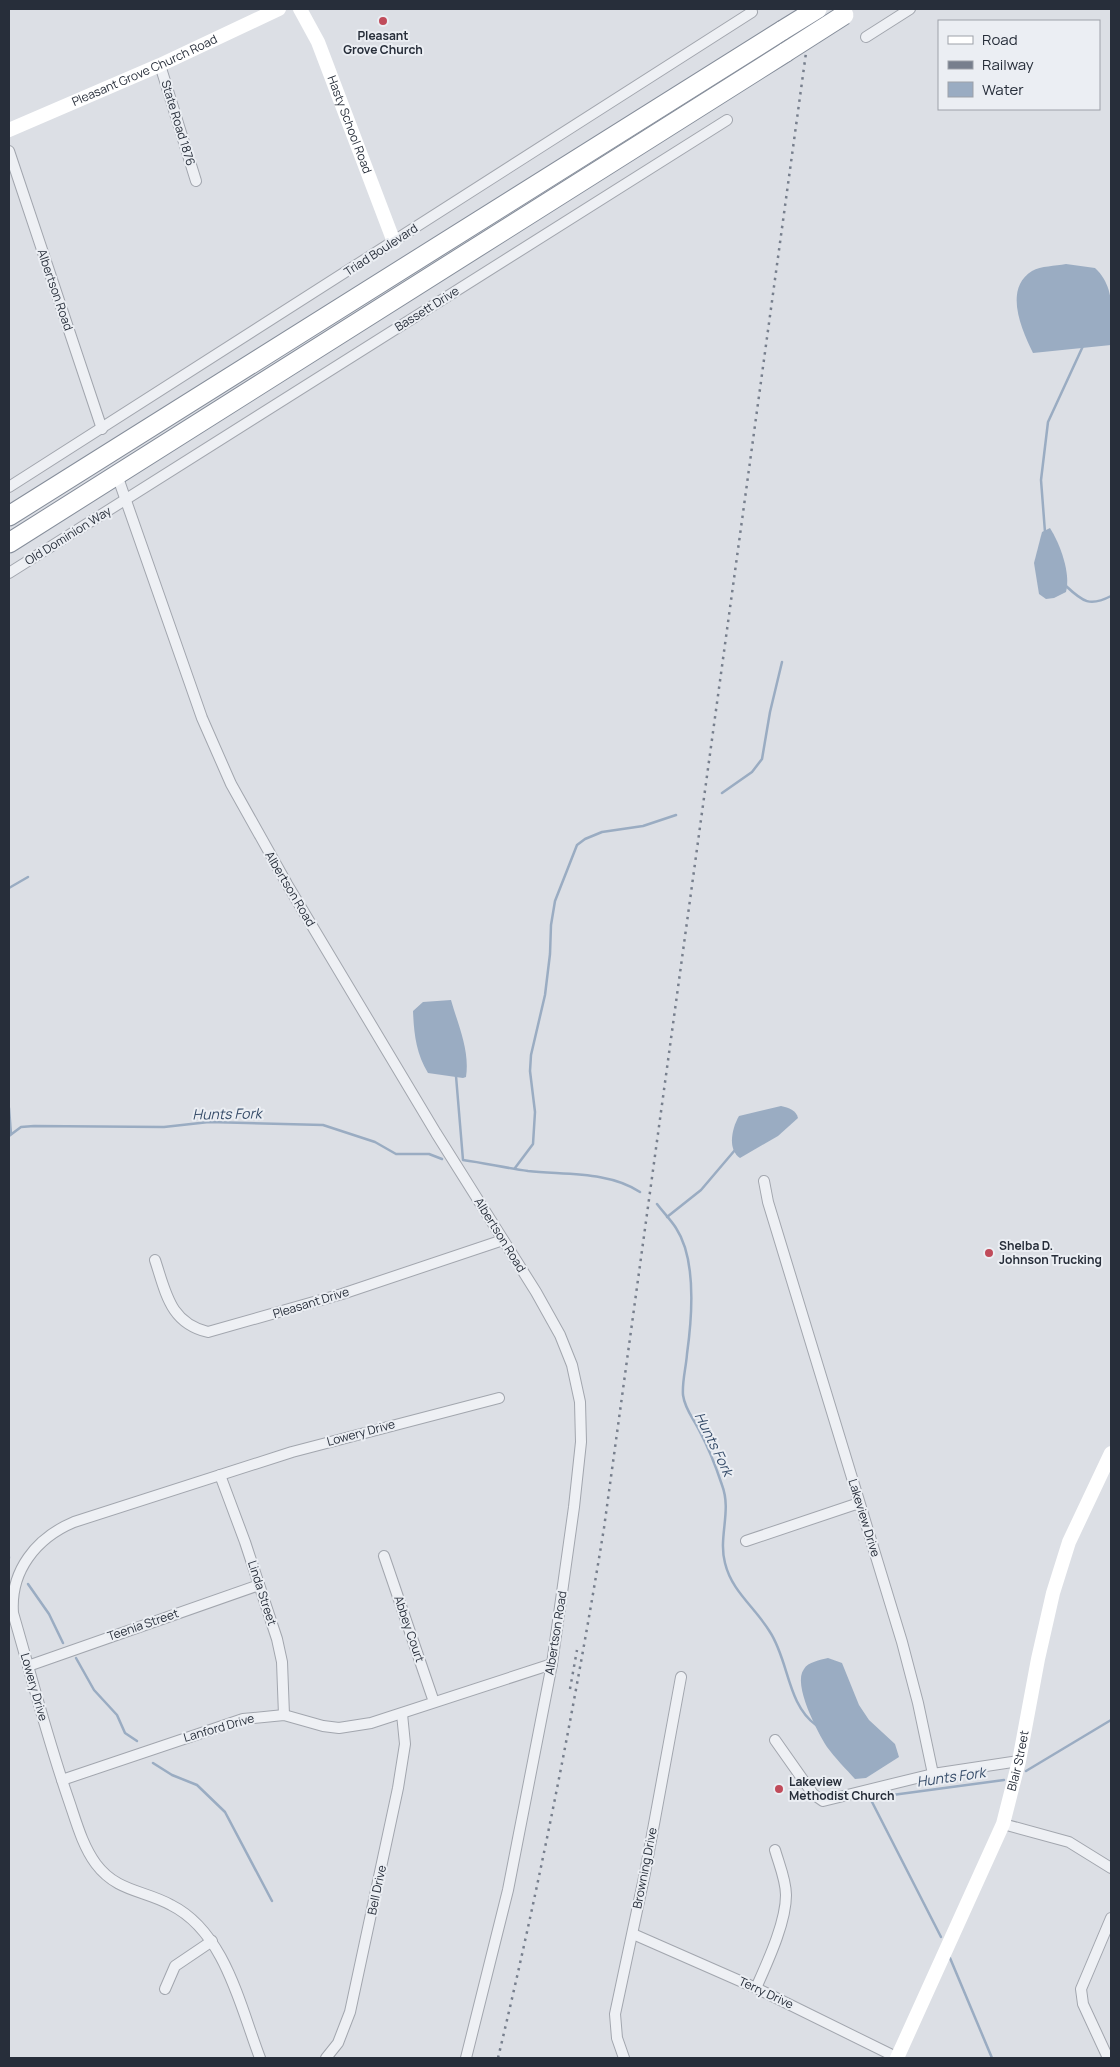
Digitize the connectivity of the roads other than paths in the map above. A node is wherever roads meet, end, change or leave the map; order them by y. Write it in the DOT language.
graph roads {
  1 [pos="279,9"];
  2 [pos="300,9"];
  3 [pos="817,9"];
  4 [pos="910,9"];
  5 [pos="752,12"];
  6 [pos="850,12"];
  7 [pos="866,37"];
  8 [pos="160,65"];
  9 [pos="727,120"];
  10 [pos="9,130"];
  11 [pos="9,151"];
  12 [pos="196,181"];
  13 [pos="394,242"];
  14 [pos="102,429"];
  15 [pos="117,475"];
  16 [pos="9,487"];
  17 [pos="127,499"];
  18 [pos="9,516"];
  19 [pos="9,543"];
  20 [pos="9,573"];
  21 [pos="764,1181"];
  22 [pos="503,1240"];
  23 [pos="155,1260"];
  24 [pos="499,1398"];
  25 [pos="1111,1453"];
  26 [pos="220,1475"];
  27 [pos="859,1503"];
  28 [pos="746,1541"];
  29 [pos="384,1556"];
  30 [pos="259,1585"];
  31 [pos="552,1664"];
  32 [pos="28,1666"];
  33 [pos="681,1677"];
  34 [pos="434,1702"];
  35 [pos="402,1714"];
  36 [pos="284,1715"];
  37 [pos="775,1740"];
  38 [pos="1019,1761"];
  39 [pos="933,1774"];
  40 [pos="62,1780"];
  41 [pos="1003,1824"];
  42 [pos="775,1850"];
  43 [pos="1111,1868"];
  44 [pos="1111,1918"];
  45 [pos="632,1934"];
  46 [pos="212,1941"];
  47 [pos="756,1988"];
  48 [pos="165,1989"];
  49 [pos="260,2058"];
  50 [pos="326,2058"];
  51 [pos="466,2058"];
  52 [pos="624,2058"];
  53 [pos="898,2058"];
  54 [pos="1108,2058"];
  1 -- 8 [label="street, Pleasant Grove Church Road"];
  2 -- 13 [label="street, Hasty School Road"];
  3 -- 18 [label="highway, bridge"];
  4 -- 7 [label="street"];
  5 -- 13 [label="street, Triad Boulevard"];
  6 -- 15 [label="highway, bridge"];
  8 -- 10 [label="street, Pleasant Grove Church Road"];
  8 -- 12 [label="street, State Road 1876"];
  9 -- 17 [label="street, Bassett Drive"];
  11 -- 14 [label="street, Albertson Road"];
  13 -- 14 [label="street, Triad Boulevard"];
  14 -- 16 [label="street, Triad Boulevard"];
  15 -- 17 [label="street, Albertson Road"];
  15 -- 19 [label="highway"];
  17 -- 20 [label="street, Old Dominion Way"];
  17 -- 22 [label="street, Albertson Road"];
  21 -- 27 [label="street, Lakeview Drive"];
  22 -- 23 [label="street, Pleasant Drive"];
  22 -- 31 [label="street, Albertson Road"];
  24 -- 26 [label="street, Lowery Drive"];
  25 -- 38 [label="street, Blair Street"];
  26 -- 30 [label="street, Linda Street"];
  26 -- 32 [label="street, Lowery Drive"];
  27 -- 28 [label="street"];
  27 -- 39 [label="street, Lakeview Drive"];
  29 -- 34 [label="street, Abbey Court"];
  30 -- 32 [label="street, Teenia Street"];
  30 -- 36 [label="street, Linda Street"];
  31 -- 34 [label="street, Lanford Drive"];
  31 -- 51 [label="street, Albertson Road"];
  32 -- 40 [label="street, Lowery Drive"];
  33 -- 45 [label="street, Browning Drive"];
  34 -- 35 [label="street, Lanford Drive"];
  35 -- 36 [label="street, Lanford Drive"];
  35 -- 50 [label="street, Bell Drive"];
  36 -- 40 [label="street, Lanford Drive"];
  37 -- 39 [label="street"];
  38 -- 39 [label="street"];
  38 -- 41 [label="street, Blair Street"];
  40 -- 46 [label="street, Lowery Drive"];
  41 -- 43 [label="street"];
  41 -- 53 [label="street, Blair Street"];
  42 -- 47 [label="street"];
  44 -- 54 [label="street"];
  45 -- 47 [label="street, Terry Drive"];
  45 -- 52 [label="street, Browning Drive"];
  46 -- 48 [label="street"];
  46 -- 49 [label="street, Lowery Drive"];
  47 -- 53 [label="street, Terry Drive"];
}
